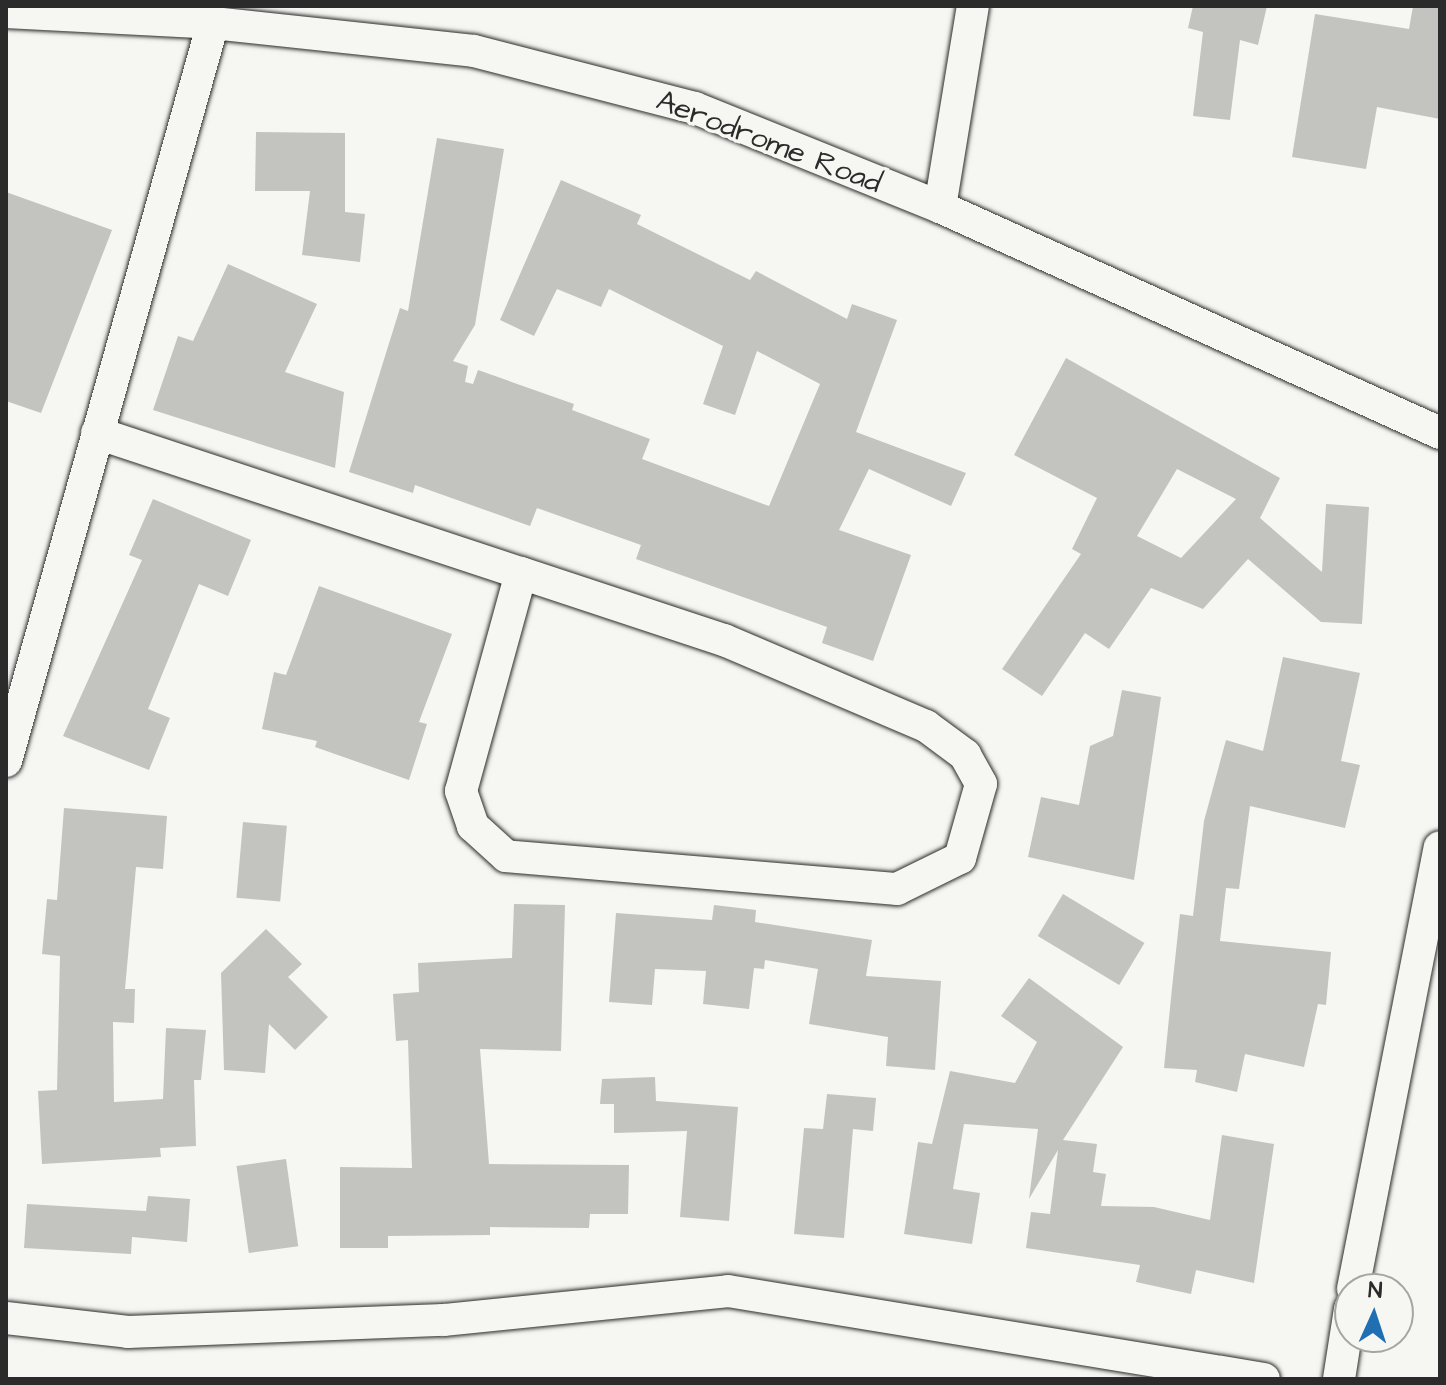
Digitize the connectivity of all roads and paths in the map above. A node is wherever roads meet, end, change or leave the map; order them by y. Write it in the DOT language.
graph roads {
  1 [pos="973,6"];
  2 [pos="6,12"];
  3 [pos="213,23"];
  4 [pos="940,207"];
  5 [pos="97,433"];
  6 [pos="1440,433"];
  7 [pos="521,573"];
  8 [pos="6,761"];
  9 [pos="1440,847"];
  10 [pos="1356,1273"];
  11 [pos="6,1318"];
  12 [pos="1343,1353"];
  13 [pos="1264,1379"];
  14 [pos="1339,1379"];
  1 -- 4 [label="street"];
  2 -- 3 [label="street, Aerodrome Road"];
  3 -- 4 [label="street, Aerodrome Road"];
  3 -- 5 [label="street"];
  4 -- 6 [label="street, Aerodrome Road"];
  5 -- 7 [label="street"];
  5 -- 8 [label="street"];
  7 -- 7 [label="street"];
  9 -- 10 [label="street"];
  11 -- 13 [label="street"];
  12 -- 14 [label="street"];
}
